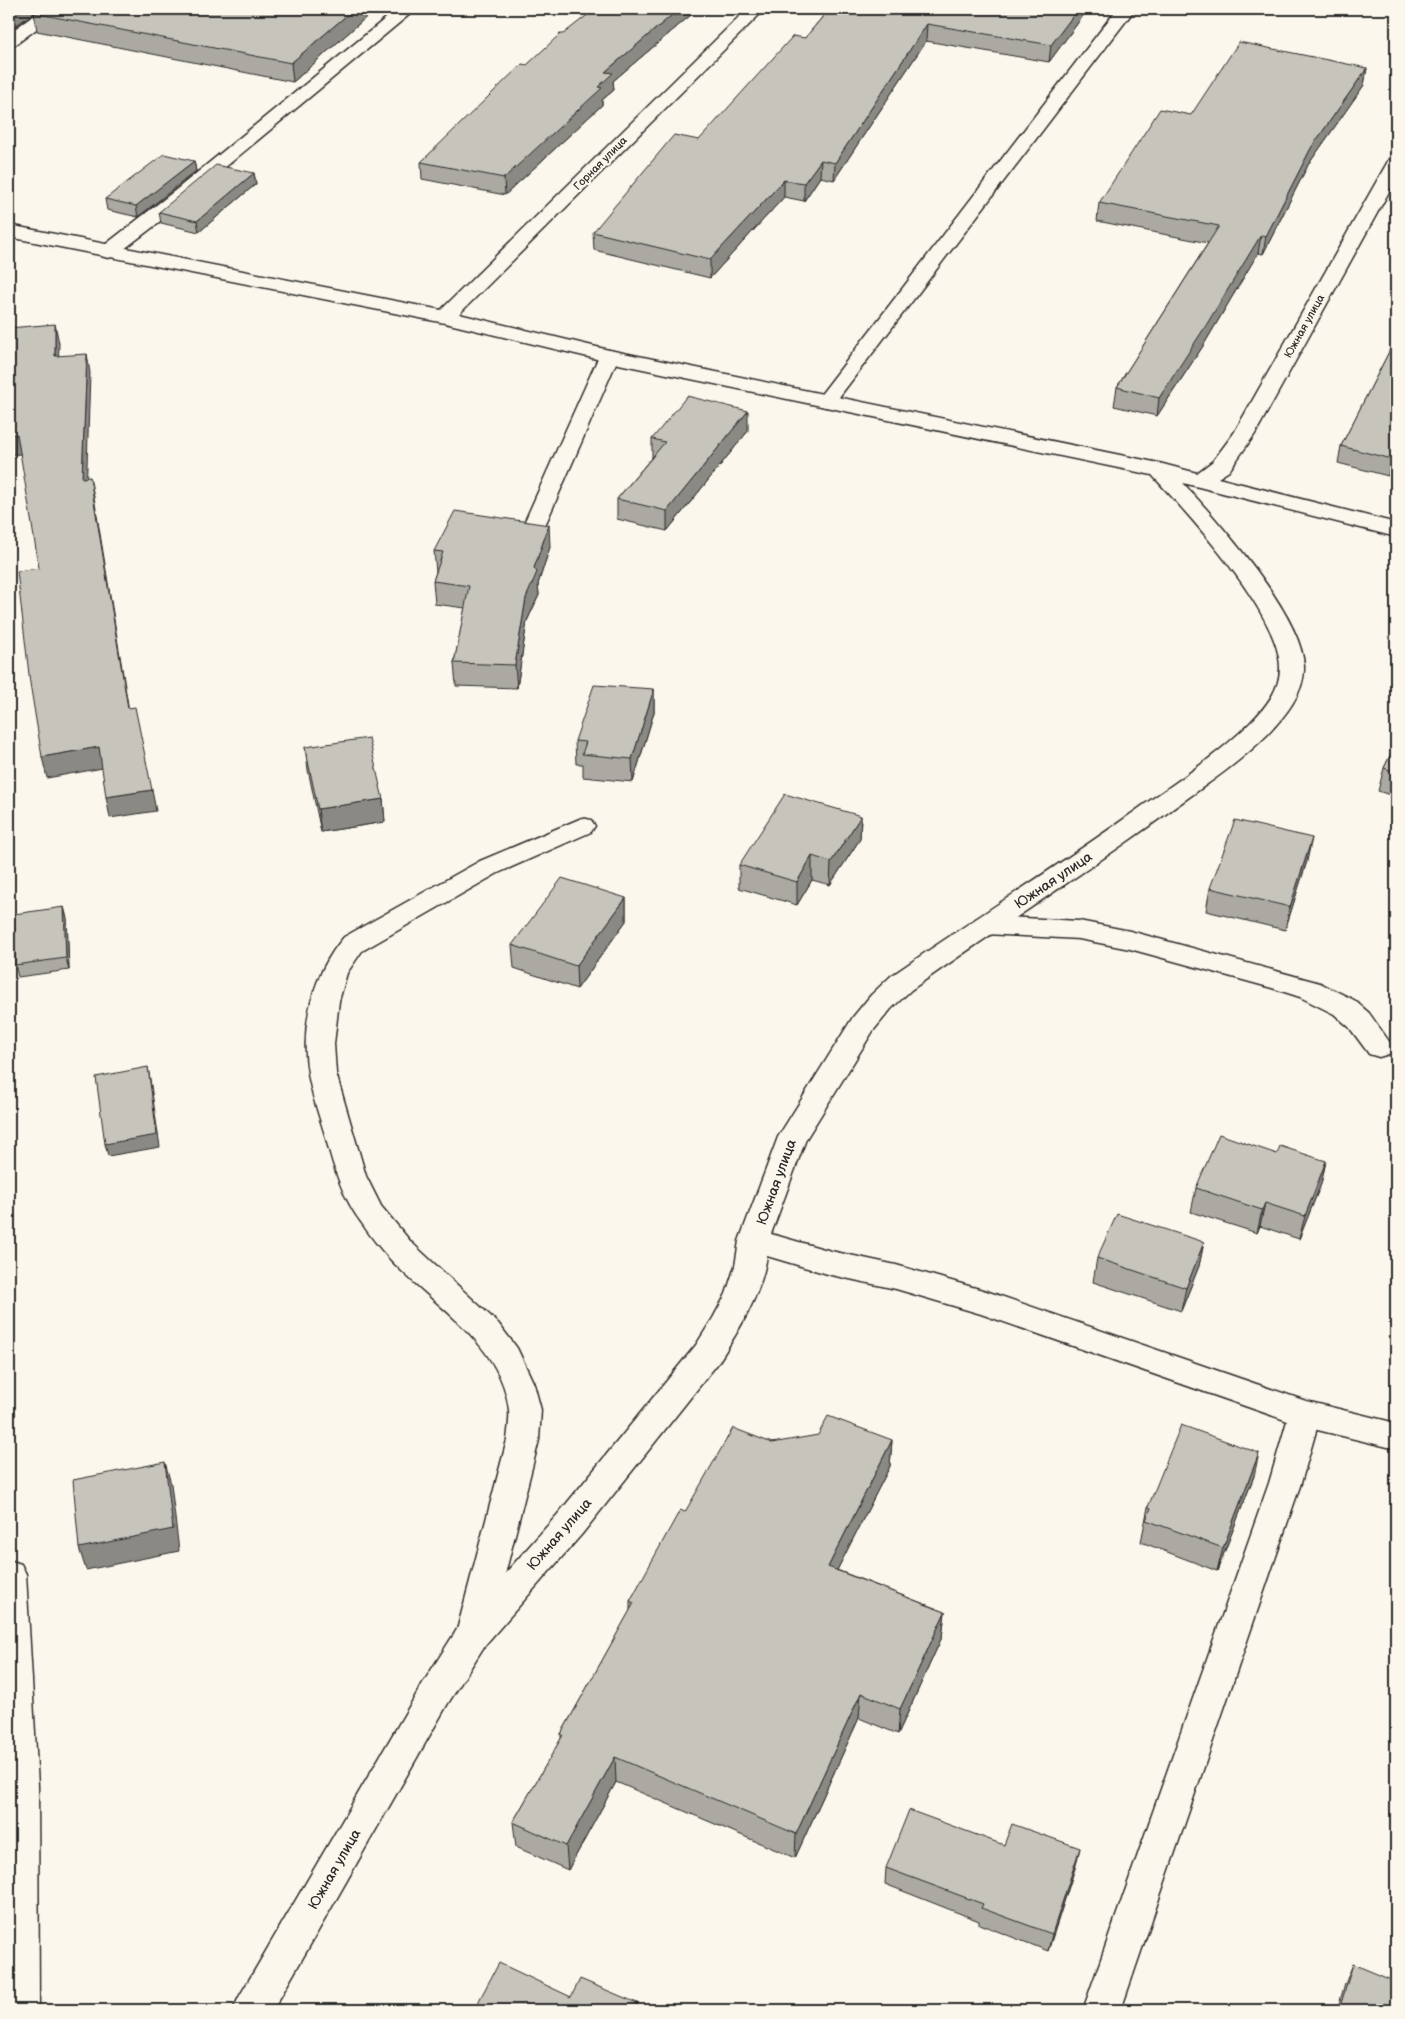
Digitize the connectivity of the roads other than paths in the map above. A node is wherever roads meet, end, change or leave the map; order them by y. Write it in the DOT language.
graph roads {
  1 [pos="54,9"];
  2 [pos="407,9"];
  3 [pos="756,9"];
  4 [pos="1126,9"];
  5 [pos="9,41"];
  6 [pos="1396,163"];
  7 [pos="9,231"];
  8 [pos="108,252"];
  9 [pos="445,317"];
  10 [pos="609,356"];
  11 [pos="826,401"];
  12 [pos="1159,470"];
  13 [pos="1201,480"];
  14 [pos="536,520"];
  15 [pos="1396,530"];
  16 [pos="582,826"];
  17 [pos="986,925"];
  18 [pos="1379,1047"];
  19 [pos="754,1240"];
  20 [pos="1305,1414"];
  21 [pos="1396,1436"];
  22 [pos="9,1574"];
  23 [pos="474,1634"];
  24 [pos="20,2010"];
  25 [pos="252,2010"];
  26 [pos="1102,2010"];
  1 -- 5 [label="street"];
  2 -- 8 [label="street"];
  3 -- 9 [label="street, Горная улица"];
  4 -- 11 [label="street"];
  6 -- 13 [label="street, Южная улица"];
  7 -- 8 [label="street"];
  8 -- 9 [label="street"];
  9 -- 10 [label="street"];
  10 -- 11 [label="street"];
  10 -- 14 [label="street"];
  11 -- 12 [label="street"];
  12 -- 13 [label="street"];
  12 -- 17 [label="street, Южная улица"];
  13 -- 15 [label="street"];
  16 -- 23 [label="street"];
  17 -- 18 [label="street"];
  17 -- 19 [label="street, Южная улица"];
  19 -- 20 [label="street"];
  19 -- 23 [label="street, Южная улица"];
  20 -- 21 [label="street"];
  20 -- 26 [label="street"];
  22 -- 24 [label="street"];
  23 -- 25 [label="street, Южная улица"];
}
